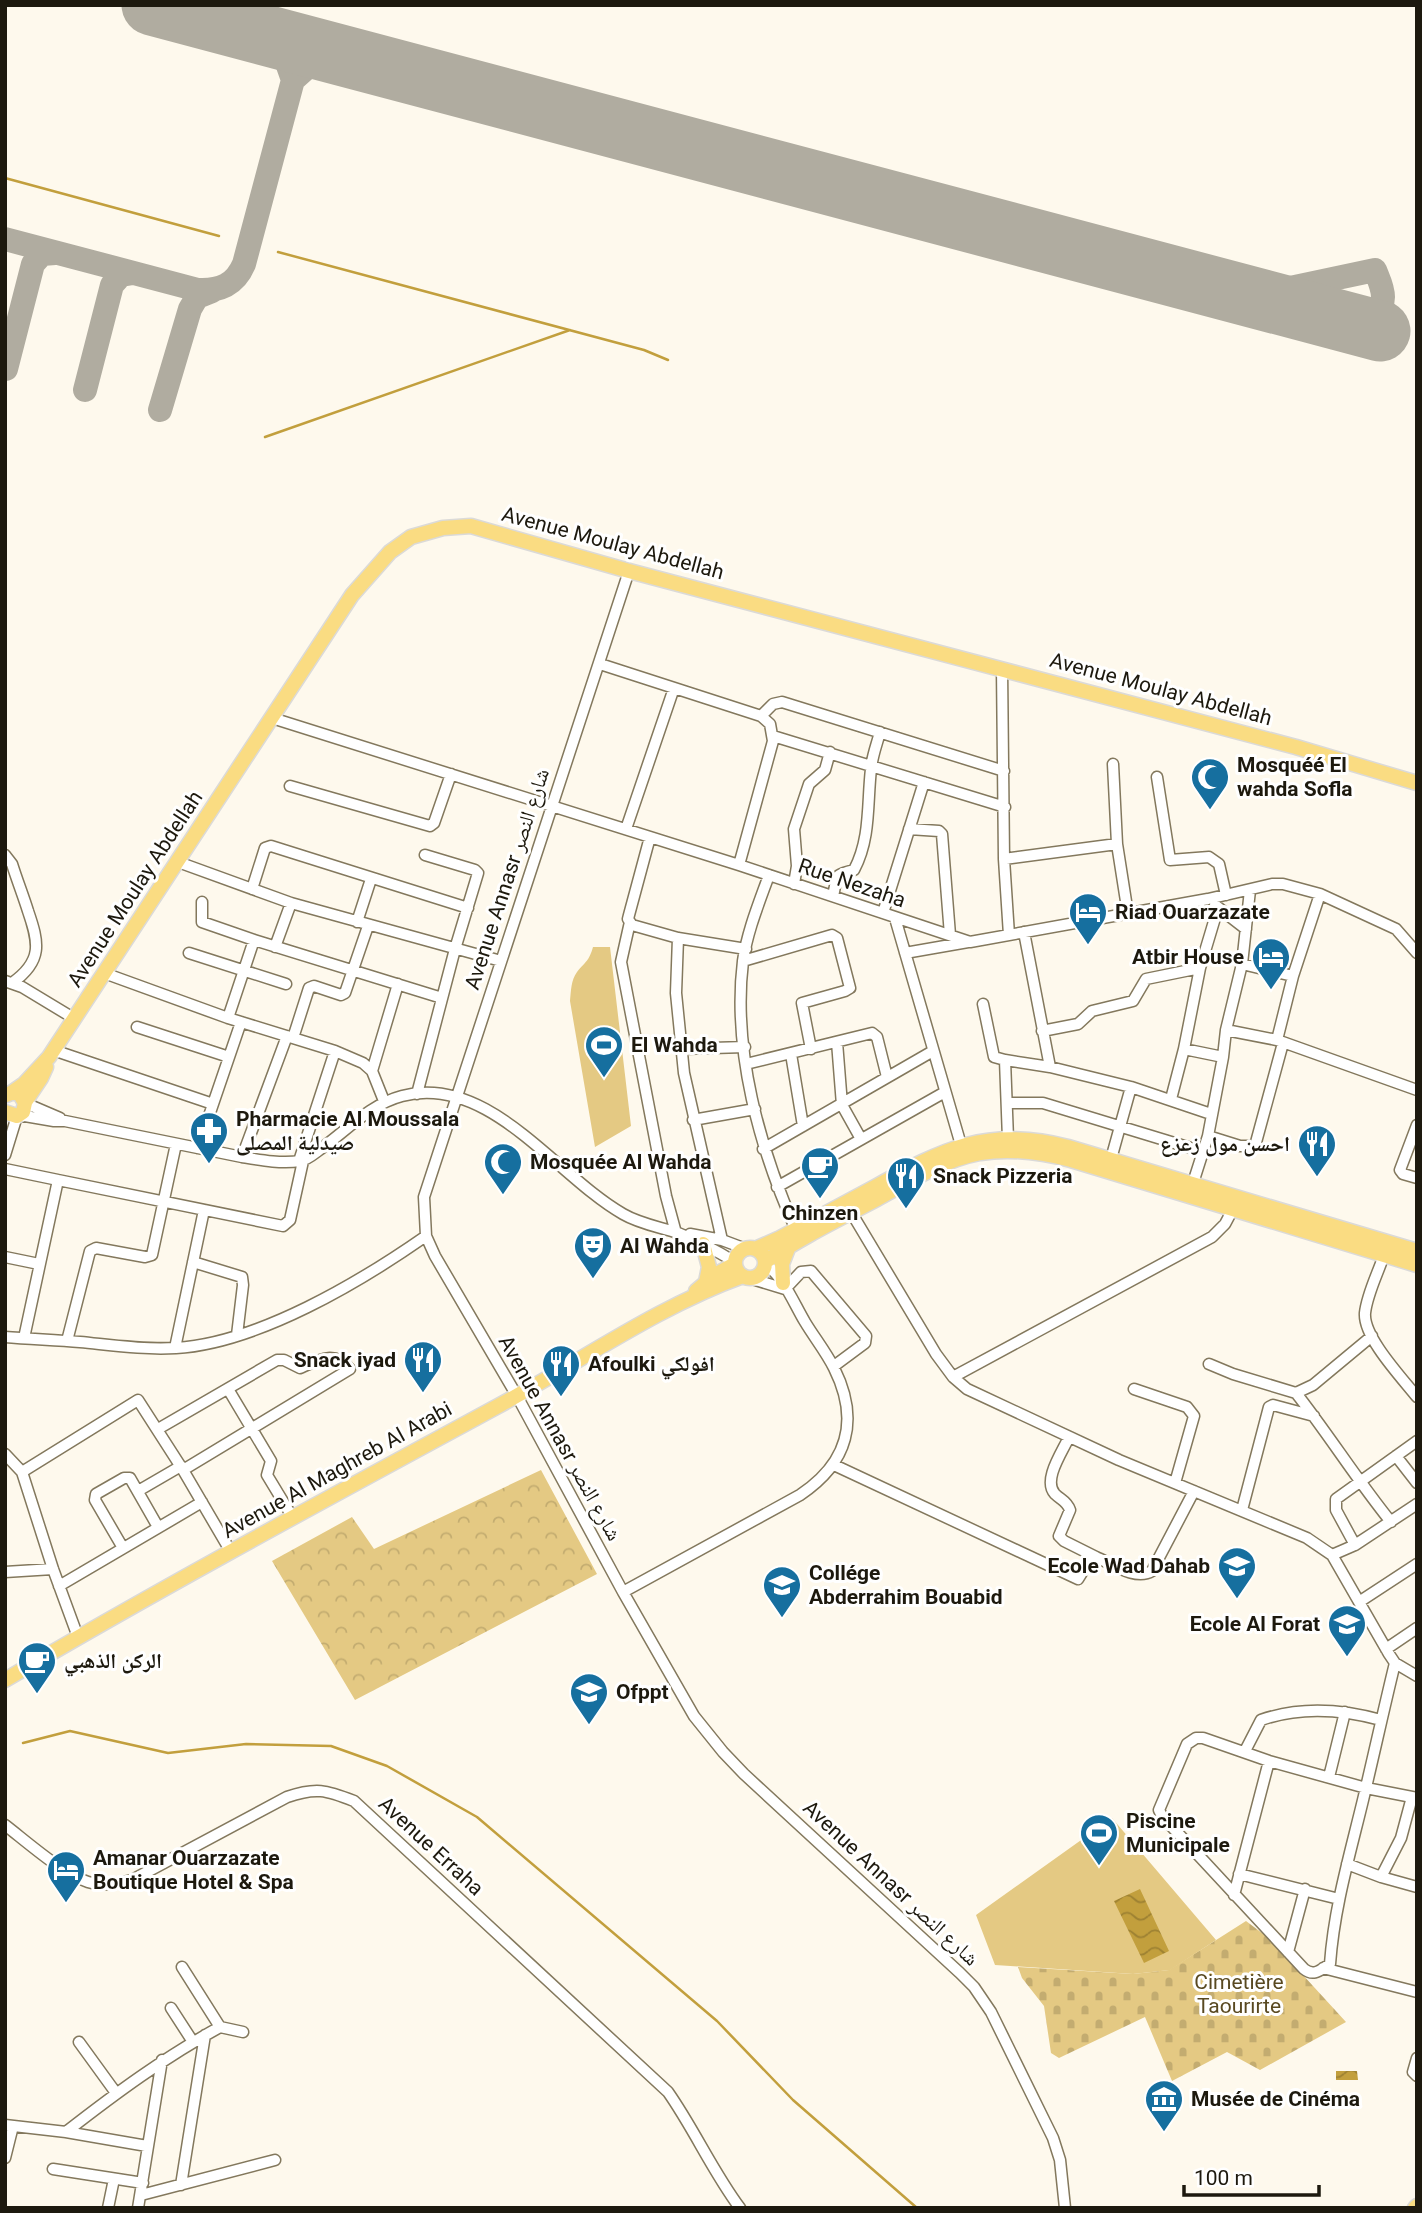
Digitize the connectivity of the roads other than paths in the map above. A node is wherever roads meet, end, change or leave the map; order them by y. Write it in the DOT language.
graph roads {
  1 [pos="629,571"];
  2 [pos="600,664"];
  3 [pos="1002,668"];
  4 [pos="674,688"];
  5 [pos="761,716"];
  6 [pos="272,718"];
  7 [pos="880,732"];
  8 [pos="773,736"];
  9 [pos="830,752"];
  10 [pos="1113,764"];
  11 [pos="871,765"];
  12 [pos="1004,771"];
  13 [pos="451,774"];
  14 [pos="1157,777"];
  15 [pos="924,782"];
  16 [pos="1417,782"];
  17 [pos="290,786"];
  18 [pos="551,807"];
  19 [pos="1005,807"];
  20 [pos="626,829"];
  21 [pos="909,829"];
  22 [pos="650,837"];
  23 [pos="1118,844"];
  24 [pos="5,855"];
  25 [pos="425,855"];
  26 [pos="1004,859"];
  27 [pos="178,862"];
  28 [pos="740,865"];
  29 [pos="768,875"];
  30 [pos="371,879"];
  31 [pos="794,884"];
  32 [pos="252,889"];
  33 [pos="1250,890"];
  34 [pos="1320,894"];
  35 [pos="833,895"];
  36 [pos="1226,895"];
  37 [pos="1208,899"];
  38 [pos="202,902"];
  39 [pos="291,903"];
  40 [pos="468,908"];
  41 [pos="1218,908"];
  42 [pos="883,913"];
  43 [pos="1128,914"];
  44 [pos="895,918"];
  45 [pos="629,922"];
  46 [pos="362,924"];
  47 [pos="1246,929"];
  48 [pos="1024,932"];
  49 [pos="950,935"];
  50 [pos="1009,935"];
  51 [pos="678,938"];
  52 [pos="254,940"];
  53 [pos="970,942"];
  54 [pos="275,947"];
  55 [pos="455,949"];
  56 [pos="189,953"];
  57 [pos="905,953"];
  58 [pos="1417,953"];
  59 [pos="744,955"];
  60 [pos="501,961"];
  61 [pos="1242,964"];
  62 [pos="1200,968"];
  63 [pos="244,970"];
  64 [pos="353,970"];
  65 [pos="104,973"];
  66 [pos="1293,976"];
  67 [pos="9,982"];
  68 [pos="286,984"];
  69 [pos="398,985"];
  70 [pos="442,998"];
  71 [pos="983,1004"];
  72 [pos="229,1018"];
  73 [pos="75,1019"];
  74 [pos="241,1022"];
  75 [pos="137,1027"];
  76 [pos="1226,1030"];
  77 [pos="1042,1031"];
  78 [pos="290,1037"];
  79 [pos="1280,1041"];
  80 [pos="837,1042"];
  81 [pos="744,1046"];
  82 [pos="680,1049"];
  83 [pos="811,1049"];
  84 [pos="1184,1049"];
  85 [pos="933,1051"];
  86 [pos="335,1052"];
  87 [pos="51,1053"];
  88 [pos="791,1054"];
  89 [pos="229,1057"];
  90 [pos="1223,1057"];
  91 [pos="1005,1060"];
  92 [pos="747,1064"];
  93 [pos="1050,1067"];
  94 [pos="372,1071"];
  95 [pos="887,1077"];
  96 [pos="1131,1087"];
  97 [pos="1417,1090"];
  98 [pos="945,1092"];
  99 [pos="417,1094"];
  100 [pos="7,1095"];
  101 [pos="457,1096"];
  102 [pos="1171,1099"];
  103 [pos="384,1101"];
  104 [pos="1007,1103"];
  105 [pos="213,1104"];
  106 [pos="842,1105"];
  107 [pos="754,1109"];
  108 [pos="14,1111"];
  109 [pos="1211,1114"];
  110 [pos="693,1120"];
  111 [pos="803,1126"];
  112 [pos="1120,1127"];
  113 [pos="1416,1133"];
  114 [pos="1208,1136"];
  115 [pos="861,1139"];
  116 [pos="1007,1139"];
  117 [pos="176,1144"];
  118 [pos="961,1145"];
  119 [pos="198,1148"];
  120 [pos="763,1149"];
  121 [pos="1204,1152"];
  122 [pos="5,1155"];
  123 [pos="242,1157"];
  124 [pos="1111,1159"];
  125 [pos="301,1161"];
  126 [pos="5,1169"];
  127 [pos="1417,1178"];
  128 [pos="58,1180"];
  129 [pos="776,1187"];
  130 [pos="1194,1189"];
  131 [pos="164,1202"];
  132 [pos="1233,1209"];
  133 [pos="204,1210"];
  134 [pos="851,1212"];
  135 [pos="796,1230"];
  136 [pos="676,1233"];
  137 [pos="426,1236"];
  138 [pos="722,1240"];
  139 [pos="703,1244"];
  140 [pos="789,1246"];
  141 [pos="751,1249"];
  142 [pos="1417,1251"];
  143 [pos="1384,1255"];
  144 [pos="5,1257"];
  145 [pos="193,1262"];
  146 [pos="765,1263"];
  147 [pos="38,1264"];
  148 [pos="1417,1265"];
  149 [pos="740,1270"];
  150 [pos="706,1282"];
  151 [pos="784,1286"];
  152 [pos="690,1297"];
  153 [pos="237,1335"];
  154 [pos="1372,1336"];
  155 [pos="5,1337"];
  156 [pos="24,1338"];
  157 [pos="67,1341"];
  158 [pos="175,1348"];
  159 [pos="1209,1364"];
  160 [pos="834,1366"];
  161 [pos="953,1377"];
  162 [pos="228,1389"];
  163 [pos="1134,1389"];
  164 [pos="1296,1394"];
  165 [pos="517,1396"];
  166 [pos="1417,1397"];
  167 [pos="1314,1416"];
  168 [pos="252,1428"];
  169 [pos="158,1429"];
  170 [pos="1069,1437"];
  171 [pos="1417,1441"];
  172 [pos="5,1454"];
  173 [pos="1396,1457"];
  174 [pos="834,1465"];
  175 [pos="182,1468"];
  176 [pos="22,1472"];
  177 [pos="1175,1483"];
  178 [pos="1360,1483"];
  179 [pos="1417,1483"];
  180 [pos="138,1491"];
  181 [pos="1194,1491"];
  182 [pos="202,1502"];
  183 [pos="1417,1504"];
  184 [pos="1242,1510"];
  185 [pos="293,1518"];
  186 [pos="1391,1522"];
  187 [pos="158,1527"];
  188 [pos="1355,1545"];
  189 [pos="123,1548"];
  190 [pos="231,1552"];
  191 [pos="1332,1555"];
  192 [pos="1096,1557"];
  193 [pos="1417,1564"];
  194 [pos="53,1569"];
  195 [pos="5,1572"];
  196 [pos="58,1586"];
  197 [pos="623,1592"];
  198 [pos="1359,1602"];
  199 [pos="1417,1628"];
  200 [pos="79,1637"];
  201 [pos="1386,1649"];
  202 [pos="1395,1663"];
  203 [pos="1417,1676"];
  204 [pos="5,1680"];
  205 [pos="1345,1712"];
  206 [pos="1381,1720"];
  207 [pos="1245,1751"];
  208 [pos="1269,1761"];
  209 [pos="1329,1777"];
  210 [pos="1366,1788"];
  211 [pos="1414,1797"];
  212 [pos="5,1825"];
  213 [pos="1347,1864"];
  214 [pos="1239,1874"];
  215 [pos="1381,1877"];
  216 [pos="1417,1887"];
  217 [pos="1305,1889"];
  218 [pos="1234,1895"];
  219 [pos="1339,1899"];
  220 [pos="1288,1952"];
  221 [pos="182,1967"];
  222 [pos="1323,1968"];
  223 [pos="1417,1992"];
  224 [pos="171,2008"];
  225 [pos="220,2027"];
  226 [pos="243,2032"];
  227 [pos="205,2035"];
  228 [pos="79,2042"];
  229 [pos="193,2042"];
  230 [pos="1417,2058"];
  231 [pos="162,2060"];
  232 [pos="1417,2077"];
  233 [pos="116,2093"];
  234 [pos="9,2126"];
  235 [pos="66,2132"];
  236 [pos="147,2146"];
  237 [pos="5,2158"];
  238 [pos="275,2160"];
  239 [pos="52,2169"];
  240 [pos="114,2179"];
  241 [pos="143,2183"];
  242 [pos="181,2185"];
  243 [pos="141,2195"];
  244 [pos="108,2208"];
  245 [pos="138,2208"];
  246 [pos="740,2208"];
  247 [pos="1065,2208"];
  1 -- 2 [label="street, Avenue Annasr شارع النصر"];
  1 -- 3 [label="main road, Avenue Moulay Abdellah"];
  1 -- 6 [label="main road, Avenue Moulay Abdellah"];
  2 -- 4 [label="street"];
  2 -- 18 [label="street, Avenue Annasr شارع النصر"];
  3 -- 12 [label="street"];
  3 -- 16 [label="main road, Avenue Moulay Abdellah"];
  4 -- 5 [label="street"];
  4 -- 20 [label="street"];
  5 -- 7 [label="street"];
  5 -- 8 [label="street"];
  6 -- 13 [label="street, Rue Nezaha"];
  6 -- 27 [label="main road, Avenue Moulay Abdellah"];
  7 -- 11 [label="street"];
  7 -- 12 [label="street"];
  8 -- 9 [label="street"];
  8 -- 28 [label="street"];
  9 -- 11 [label="street"];
  9 -- 31 [label="street"];
  10 -- 23 [label="street"];
  11 -- 15 [label="street"];
  11 -- 35 [label="street"];
  12 -- 19 [label="street"];
  13 -- 17 [label="street"];
  13 -- 18 [label="street, Rue Nezaha"];
  14 -- 36 [label="street"];
  15 -- 19 [label="street"];
  15 -- 21 [label="street"];
  18 -- 20 [label="street, Rue Nezaha"];
  18 -- 60 [label="street, Avenue Annasr شارع النصر"];
  19 -- 26 [label="street"];
  20 -- 22 [label="street, Rue Nezaha"];
  21 -- 42 [label="street"];
  21 -- 49 [label="street"];
  22 -- 28 [label="street, Rue Nezaha"];
  22 -- 45 [label="street"];
  23 -- 26 [label="street"];
  23 -- 43 [label="street"];
  24 -- 67 [label="street"];
  25 -- 40 [label="street"];
  26 -- 50 [label="street"];
  27 -- 32 [label="street"];
  27 -- 65 [label="main road, Avenue Moulay Abdellah"];
  28 -- 29 [label="street, Rue Nezaha"];
  29 -- 31 [label="street, Rue Nezaha"];
  29 -- 59 [label="street"];
  30 -- 32 [label="street"];
  30 -- 40 [label="street"];
  30 -- 46 [label="street"];
  31 -- 35 [label="street, Rue Nezaha"];
  32 -- 39 [label="street"];
  33 -- 34 [label="street, Rue Nezaha"];
  33 -- 36 [label="street, Rue Nezaha"];
  33 -- 47 [label="street"];
  34 -- 58 [label="street, Rue Nezaha"];
  34 -- 66 [label="street"];
  35 -- 42 [label="street, Rue Nezaha"];
  36 -- 37 [label="street, Rue Nezaha"];
  37 -- 41 [label="street"];
  37 -- 43 [label="street, Rue Nezaha"];
  38 -- 52 [label="street"];
  39 -- 46 [label="street"];
  39 -- 54 [label="street"];
  40 -- 55 [label="street"];
  41 -- 47 [label="street"];
  41 -- 62 [label="street"];
  42 -- 44 [label="street, Rue Nezaha"];
  43 -- 48 [label="street, Rue Nezaha"];
  44 -- 49 [label="street, Rue Nezaha"];
  44 -- 57 [label="street"];
  45 -- 51 [label="street"];
  45 -- 136 [label="street"];
  46 -- 55 [label="street"];
  46 -- 64 [label="street"];
  47 -- 61 [label="street"];
  48 -- 50 [label="street, Rue Nezaha"];
  48 -- 77 [label="street"];
  49 -- 53 [label="street, Rue Nezaha"];
  50 -- 53 [label="street, Rue Nezaha"];
  51 -- 59 [label="street"];
  51 -- 82 [label="street"];
  52 -- 54 [label="street"];
  52 -- 63 [label="street"];
  53 -- 57 [label="street"];
  54 -- 64 [label="street"];
  55 -- 60 [label="street"];
  55 -- 70 [label="street"];
  56 -- 63 [label="street"];
  57 -- 85 [label="street"];
  59 -- 81 [label="street"];
  59 -- 83 [label="street"];
  60 -- 101 [label="street, Avenue Annasr شارع النصر"];
  61 -- 66 [label="street"];
  61 -- 76 [label="street"];
  62 -- 77 [label="street"];
  62 -- 84 [label="street"];
  63 -- 68 [label="street"];
  63 -- 72 [label="street"];
  64 -- 69 [label="street"];
  64 -- 78 [label="street"];
  65 -- 72 [label="street"];
  65 -- 73 [label="main road, Avenue Moulay Abdellah"];
  66 -- 79 [label="street"];
  67 -- 73 [label="street"];
  69 -- 70 [label="street"];
  69 -- 94 [label="street"];
  70 -- 99 [label="street"];
  71 -- 91 [label="street"];
  72 -- 74 [label="street"];
  73 -- 87 [label="main road, Avenue Moulay Abdellah"];
  74 -- 78 [label="street"];
  74 -- 89 [label="street"];
  75 -- 89 [label="street"];
  76 -- 79 [label="street"];
  76 -- 90 [label="street"];
  77 -- 93 [label="street"];
  78 -- 86 [label="street"];
  78 -- 123 [label="street"];
  79 -- 97 [label="street"];
  79 -- 114 [label="street"];
  80 -- 83 [label="street"];
  80 -- 95 [label="street"];
  80 -- 106 [label="street"];
  81 -- 82 [label="street"];
  81 -- 92 [label="street"];
  82 -- 110 [label="street"];
  83 -- 88 [label="street"];
  84 -- 90 [label="street"];
  84 -- 102 [label="street"];
  85 -- 95 [label="street"];
  85 -- 98 [label="street"];
  86 -- 94 [label="street"];
  86 -- 125 [label="street"];
  87 -- 100 [label="main road, Avenue Moulay Abdellah"];
  87 -- 105 [label="street"];
  87 -- 108 [label="main road, Avenue Moulay Abdellah"];
  88 -- 92 [label="street"];
  88 -- 111 [label="street"];
  89 -- 105 [label="street"];
  90 -- 109 [label="street"];
  91 -- 93 [label="street"];
  91 -- 104 [label="street"];
  92 -- 107 [label="street"];
  93 -- 96 [label="street"];
  94 -- 103 [label="street"];
  95 -- 106 [label="street"];
  96 -- 102 [label="street"];
  96 -- 112 [label="street"];
  98 -- 115 [label="street"];
  98 -- 118 [label="street"];
  99 -- 101 [label="street"];
  99 -- 103 [label="street"];
  100 -- 108 [label="main road, Avenue Moulay Abdellah"];
  101 -- 136 [label="street"];
  101 -- 137 [label="street, Avenue Annasr شارع النصر"];
  102 -- 109 [label="street"];
  103 -- 125 [label="street"];
  104 -- 112 [label="street"];
  104 -- 116 [label="street"];
  105 -- 119 [label="street"];
  106 -- 111 [label="street"];
  106 -- 115 [label="street"];
  107 -- 110 [label="street"];
  107 -- 120 [label="street"];
  108 -- 117 [label="street"];
  108 -- 122 [label="street"];
  109 -- 114 [label="street"];
  110 -- 138 [label="street"];
  111 -- 120 [label="street"];
  112 -- 121 [label="street"];
  112 -- 124 [label="street"];
  113 -- 127 [label="street"];
  114 -- 121 [label="street"];
  115 -- 129 [label="street"];
  116 -- 118 [label="main road"];
  116 -- 124 [label="main road"];
  117 -- 119 [label="street"];
  117 -- 131 [label="street"];
  118 -- 135 [label="main road"];
  119 -- 123 [label="street"];
  120 -- 129 [label="street"];
  121 -- 130 [label="street"];
  123 -- 125 [label="street"];
  124 -- 130 [label="main road"];
  125 -- 133 [label="street"];
  126 -- 128 [label="street"];
  128 -- 131 [label="street"];
  128 -- 147 [label="street"];
  129 -- 135 [label="street"];
  130 -- 132 [label="main road"];
  130 -- 134 [label="main road"];
  130 -- 142 [label="main road"];
  131 -- 133 [label="street"];
  131 -- 157 [label="street"];
  132 -- 143 [label="main road"];
  132 -- 161 [label="street"];
  133 -- 145 [label="street"];
  134 -- 140 [label="main road"];
  134 -- 161 [label="street"];
  135 -- 141 [label="main road"];
  136 -- 138 [label="street"];
  136 -- 139 [label="street"];
  137 -- 153 [label="street"];
  137 -- 165 [label="street, Avenue Annasr شارع النصر"];
  138 -- 141 [label="street"];
  139 -- 149 [label="street"];
  139 -- 150 [label="main road"];
  140 -- 146 [label="main road"];
  140 -- 151 [label="main road"];
  141 -- 146 [label="main road"];
  141 -- 149 [label="main road"];
  143 -- 148 [label="main road"];
  143 -- 154 [label="street"];
  144 -- 147 [label="street"];
  145 -- 153 [label="street"];
  145 -- 158 [label="street"];
  146 -- 149 [label="main road"];
  146 -- 151 [label="street"];
  147 -- 156 [label="street"];
  149 -- 150 [label="main road, Avenue Al Maghreb Al Arabi"];
  149 -- 151 [label="street"];
  149 -- 152 [label="main road, Avenue Al Maghreb Al Arabi"];
  150 -- 152 [label="main road, Avenue Al Maghreb Al Arabi"];
  151 -- 160 [label="street"];
  151 -- 160 [label="street"];
  152 -- 165 [label="main road, Avenue Al Maghreb Al Arabi"];
  153 -- 158 [label="street"];
  154 -- 164 [label="street"];
  154 -- 166 [label="street"];
  155 -- 156 [label="street"];
  156 -- 157 [label="street"];
  157 -- 158 [label="street"];
  159 -- 164 [label="street"];
  160 -- 174 [label="street"];
  161 -- 170 [label="street"];
  162 -- 168 [label="street"];
  162 -- 168 [label="street"];
  162 -- 169 [label="street"];
  163 -- 177 [label="street"];
  164 -- 167 [label="street"];
  165 -- 185 [label="main road, Avenue Al Maghreb Al Arabi"];
  165 -- 197 [label="street, Avenue Annasr شارع النصر"];
  167 -- 178 [label="street"];
  167 -- 184 [label="street"];
  168 -- 175 [label="street"];
  168 -- 185 [label="street"];
  169 -- 175 [label="street"];
  169 -- 176 [label="street"];
  170 -- 177 [label="street"];
  170 -- 192 [label="street"];
  171 -- 173 [label="street"];
  172 -- 176 [label="street"];
  173 -- 178 [label="street"];
  173 -- 179 [label="street"];
  174 -- 192 [label="street"];
  174 -- 197 [label="street"];
  175 -- 180 [label="street"];
  175 -- 182 [label="street"];
  176 -- 194 [label="street"];
  177 -- 181 [label="street"];
  178 -- 186 [label="street"];
  178 -- 188 [label="street"];
  180 -- 187 [label="street"];
  180 -- 189 [label="street"];
  181 -- 184 [label="street"];
  181 -- 192 [label="street"];
  182 -- 187 [label="street"];
  182 -- 190 [label="street"];
  183 -- 186 [label="street"];
  184 -- 191 [label="street"];
  185 -- 190 [label="main road, Avenue Al Maghreb Al Arabi"];
  186 -- 188 [label="street"];
  187 -- 189 [label="street"];
  188 -- 191 [label="street"];
  189 -- 196 [label="street"];
  190 -- 200 [label="main road, Avenue Al Maghreb Al Arabi"];
  191 -- 198 [label="street"];
  193 -- 198 [label="street"];
  194 -- 195 [label="street"];
  194 -- 196 [label="street"];
  196 -- 200 [label="street"];
  197 -- 247 [label="street, Avenue Annasr شارع النصر"];
  198 -- 201 [label="street"];
  199 -- 201 [label="street"];
  200 -- 204 [label="main road, Avenue Al Maghreb Al Arabi"];
  201 -- 202 [label="street"];
  202 -- 203 [label="street"];
  202 -- 206 [label="street"];
  205 -- 206 [label="street"];
  205 -- 207 [label="street"];
  205 -- 209 [label="street"];
  206 -- 210 [label="street"];
  207 -- 208 [label="street"];
  207 -- 218 [label="street"];
  208 -- 209 [label="street"];
  208 -- 214 [label="street"];
  209 -- 210 [label="street"];
  210 -- 211 [label="street"];
  210 -- 213 [label="street"];
  211 -- 215 [label="street"];
  212 -- 246 [label="street, Avenue Erraha"];
  213 -- 215 [label="street"];
  213 -- 219 [label="street"];
  214 -- 217 [label="street"];
  214 -- 218 [label="street"];
  215 -- 216 [label="street"];
  217 -- 219 [label="street"];
  217 -- 220 [label="street"];
  218 -- 220 [label="street"];
  219 -- 222 [label="street"];
  220 -- 222 [label="street"];
  221 -- 225 [label="street"];
  222 -- 223 [label="street"];
  224 -- 229 [label="street"];
  225 -- 226 [label="street"];
  225 -- 227 [label="street"];
  227 -- 229 [label="street"];
  227 -- 242 [label="street"];
  228 -- 233 [label="street"];
  229 -- 231 [label="street"];
  230 -- 232 [label="street"];
  231 -- 233 [label="street"];
  231 -- 236 [label="street"];
  233 -- 235 [label="street"];
  234 -- 235 [label="street"];
  234 -- 237 [label="street"];
  235 -- 236 [label="street"];
  236 -- 241 [label="street"];
  238 -- 242 [label="street"];
  239 -- 240 [label="street"];
  240 -- 241 [label="street"];
  240 -- 244 [label="street"];
  241 -- 243 [label="street"];
  242 -- 243 [label="street"];
  243 -- 245 [label="street"];
}
